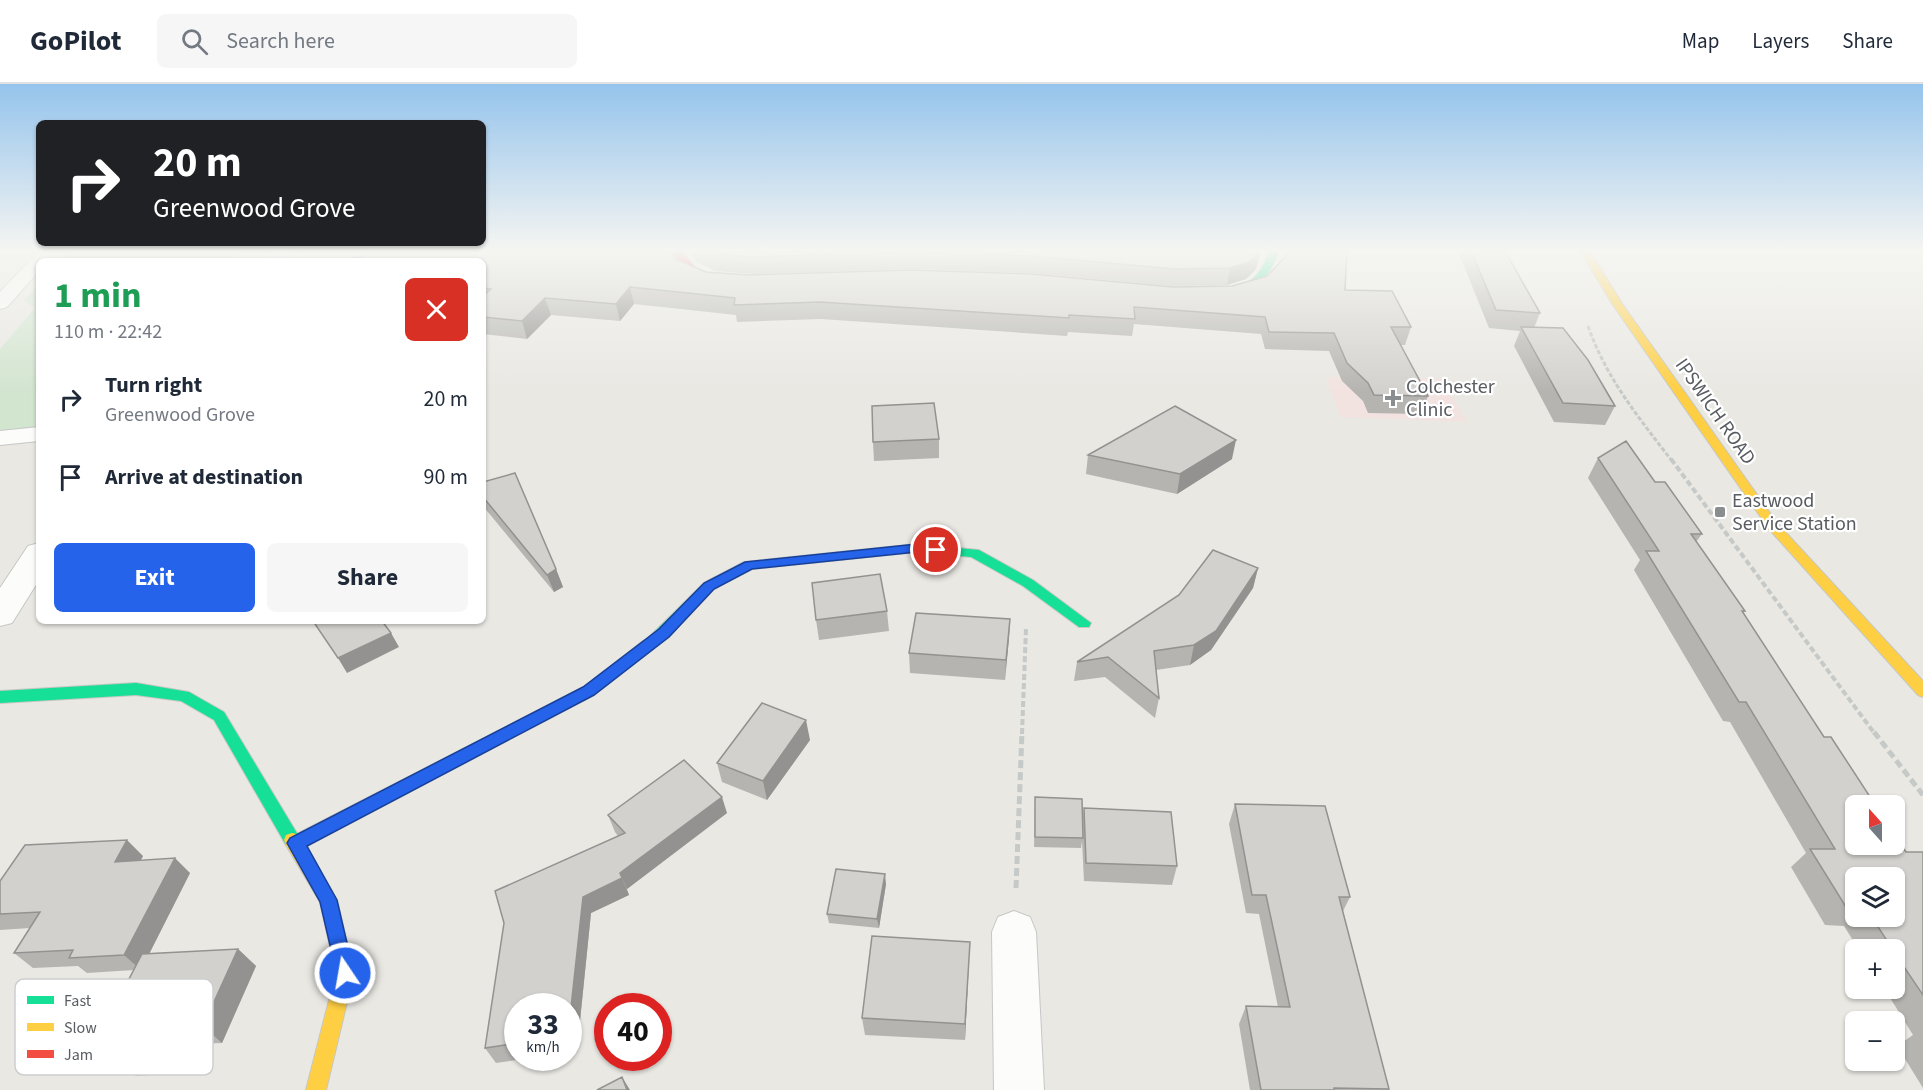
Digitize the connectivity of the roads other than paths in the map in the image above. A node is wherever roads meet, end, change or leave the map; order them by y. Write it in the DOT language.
graph roads {
  1 [pos="1614,298"];
  2 [pos="36,434"];
  3 [pos="0,438"];
  4 [pos="36,559"];
  5 [pos="0,614"];
  6 [pos="1084,623"];
  7 [pos="1923,691"];
  8 [pos="0,696"];
  9 [pos="296,843"];
  10 [pos="1014,932"];
  11 [pos="316,1090"];
  12 [pos="1019,1090"];
  1 -- 7 [label="street, IPSWICH ROAD"];
  2 -- 3 [label="lane"];
  4 -- 5 [label="street"];
  6 -- 9 [label="street"];
  8 -- 9 [label="street"];
  9 -- 11 [label="street"];
  10 -- 12 [label="street"];
}
